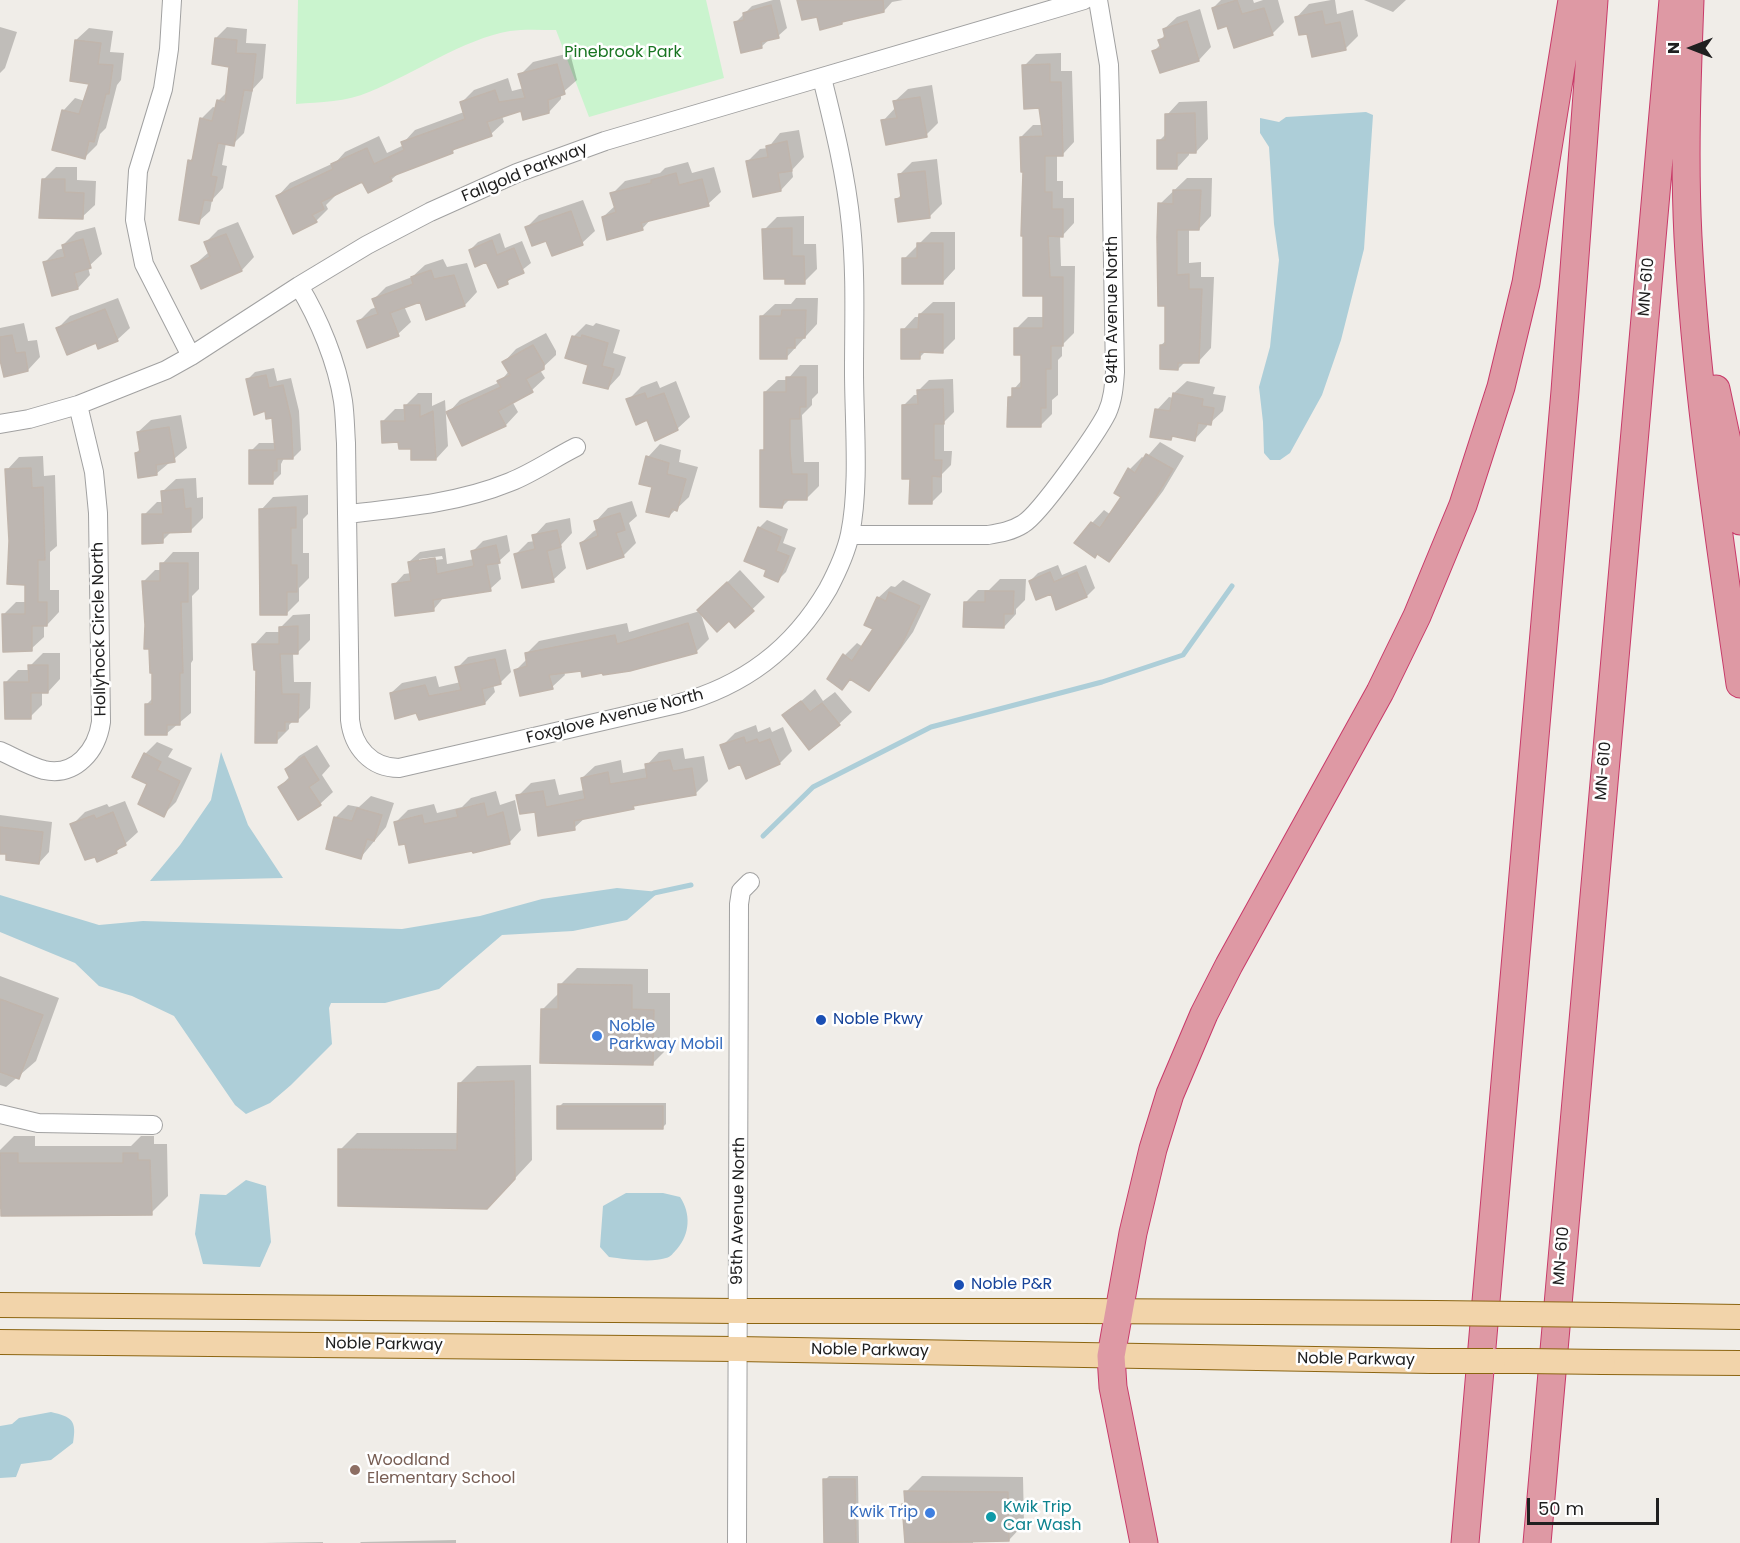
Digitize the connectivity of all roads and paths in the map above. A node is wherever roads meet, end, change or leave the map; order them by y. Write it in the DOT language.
graph roads {
  1 [pos="172,0"];
  2 [pos="1084,0"];
  3 [pos="1098,0"];
  4 [pos="1572,0"];
  5 [pos="1594,0"];
  6 [pos="1673,0"];
  7 [pos="1690,0"];
  8 [pos="822,78"];
  9 [pos="1691,283"];
  10 [pos="299,286"];
  11 [pos="191,356"];
  12 [pos="78,405"];
  13 [pos="0,424"];
  14 [pos="576,447"];
  15 [pos="347,514"];
  16 [pos="1740,521"];
  17 [pos="850,535"];
  18 [pos="1740,684"];
  19 [pos="0,751"];
  20 [pos="750,882"];
  21 [pos="0,1114"];
  22 [pos="153,1125"];
  23 [pos="0,1305"];
  24 [pos="737,1311"];
  25 [pos="1119,1311"];
  26 [pos="1740,1317"];
  27 [pos="0,1342"];
  28 [pos="737,1348"];
  29 [pos="1111,1356"];
  30 [pos="1740,1364"];
  31 [pos="1140,1536"];
  32 [pos="737,1543"];
  33 [pos="1465,1543"];
  34 [pos="1537,1543"];
  1 -- 11 [label="street"];
  2 -- 8 [label="street, Fallgold Parkway"];
  3 -- 17 [label="street, 94th Avenue North"];
  4 -- 25 [label="highway"];
  5 -- 33 [label="highway"];
  6 -- 34 [label="highway, MN-610"];
  7 -- 9 [label="highway"];
  8 -- 10 [label="street, Fallgold Parkway"];
  8 -- 17 [label="street, Foxglove Avenue North"];
  9 -- 16 [label="highway"];
  9 -- 18 [label="highway"];
  10 -- 11 [label="street, Fallgold Parkway"];
  10 -- 15 [label="street, Foxglove Avenue North"];
  11 -- 12 [label="street, Fallgold Parkway"];
  12 -- 13 [label="street, Fallgold Parkway"];
  12 -- 19 [label="street, Hollyhock Circle North"];
  14 -- 15 [label="street"];
  15 -- 17 [label="street, Foxglove Avenue North"];
  20 -- 24 [label="street, 95th Avenue North"];
  21 -- 22 [label="street"];
  23 -- 24 [label="main road"];
  24 -- 25 [label="main road"];
  24 -- 28 [label="street, 95th Avenue North"];
  25 -- 26 [label="main road, bridge"];
  25 -- 29 [label="highway"];
  27 -- 28 [label="main road, Noble Parkway"];
  28 -- 29 [label="main road, Noble Parkway"];
  28 -- 32 [label="street, 95th Avenue North"];
  29 -- 30 [label="main road, Noble Parkway, bridge"];
  29 -- 31 [label="highway"];
}
